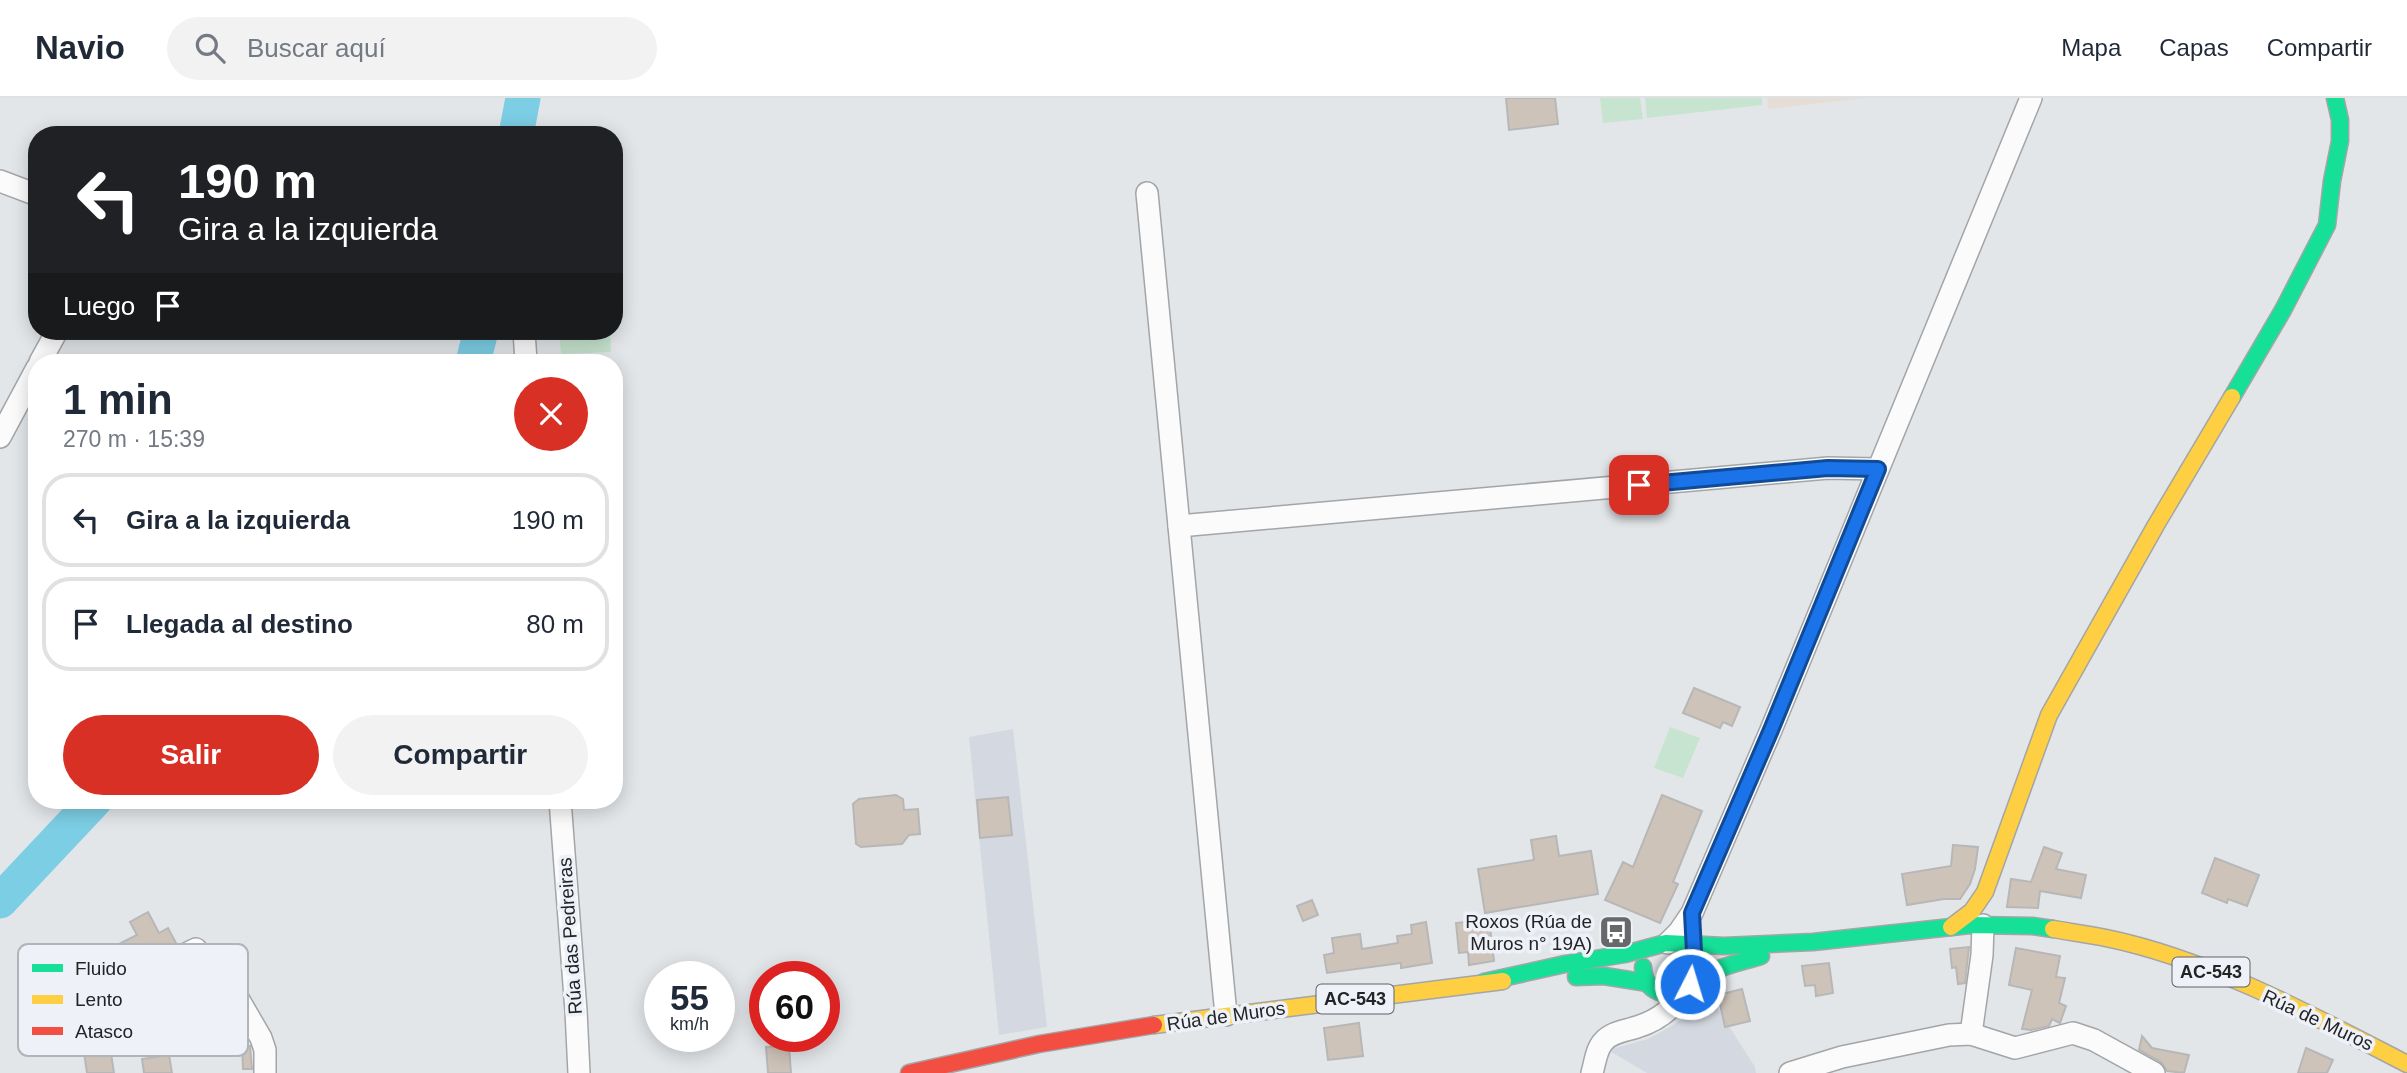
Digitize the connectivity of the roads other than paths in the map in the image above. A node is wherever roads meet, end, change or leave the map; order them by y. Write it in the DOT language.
graph roads {
  1 [pos="2031,98"];
  2 [pos="2335,98"];
  3 [pos="0,181"];
  4 [pos="28,192"];
  5 [pos="1147,193"];
  6 [pos="28,385"];
  7 [pos="0,437"];
  8 [pos="1878,469"];
  9 [pos="1179,526"];
  10 [pos="561,809"];
  11 [pos="1985,892"];
  12 [pos="1991,925"];
  13 [pos="1951,927"];
  14 [pos="1813,942"];
  15 [pos="1683,952"];
  16 [pos="1484,982"];
  17 [pos="1649,985"];
  18 [pos="1689,985"];
  19 [pos="1226,1015"];
  20 [pos="248,1016"];
  21 [pos="1622,1030"];
  22 [pos="1971,1034"];
  23 [pos="2407,1065"];
  24 [pos="265,1073"];
  25 [pos="579,1073"];
  26 [pos="909,1073"];
  27 [pos="1592,1073"];
  28 [pos="1790,1073"];
  29 [pos="2154,1073"];
  1 -- 8 [label="street"];
  2 -- 11 [label="main road"];
  3 -- 4 [label="street"];
  5 -- 9 [label="street"];
  6 -- 7 [label="street"];
  8 -- 9 [label="street"];
  8 -- 15 [label="street"];
  9 -- 19 [label="street"];
  10 -- 25 [label="street, Rúa das Pedreiras"];
  11 -- 12 [label="street"];
  11 -- 13 [label="main road"];
  12 -- 13 [label="main road, Rúa de Muros / AC-543"];
  12 -- 22 [label="street"];
  12 -- 23 [label="main road, Rúa de Muros / AC-543"];
  13 -- 14 [label="main road, Rúa de Muros / AC-543"];
  14 -- 15 [label="main road, Rúa de Muros / AC-543"];
  14 -- 18 [label="main road, Rúa de Muros / AC-543"];
  15 -- 16 [label="main road, Rúa de Muros / AC-543"];
  15 -- 17 [label="main road, Rúa de Muros"];
  15 -- 18 [label="main road, Rúa de Muros"];
  16 -- 17 [label="main road, Rúa de Muros / AC-543"];
  16 -- 19 [label="main road, Rúa de Muros / AC-543"];
  17 -- 18 [label="main road, Rúa de Muros / AC-543"];
  17 -- 21 [label="street, Rúa de Muros"];
  18 -- 21 [label="street, Rúa de Muros"];
  19 -- 26 [label="main road, Rúa de Muros / AC-543"];
  20 -- 24 [label="street"];
  21 -- 27 [label="street, Rúa de Muros"];
  22 -- 28 [label="street"];
  22 -- 29 [label="street"];
}
